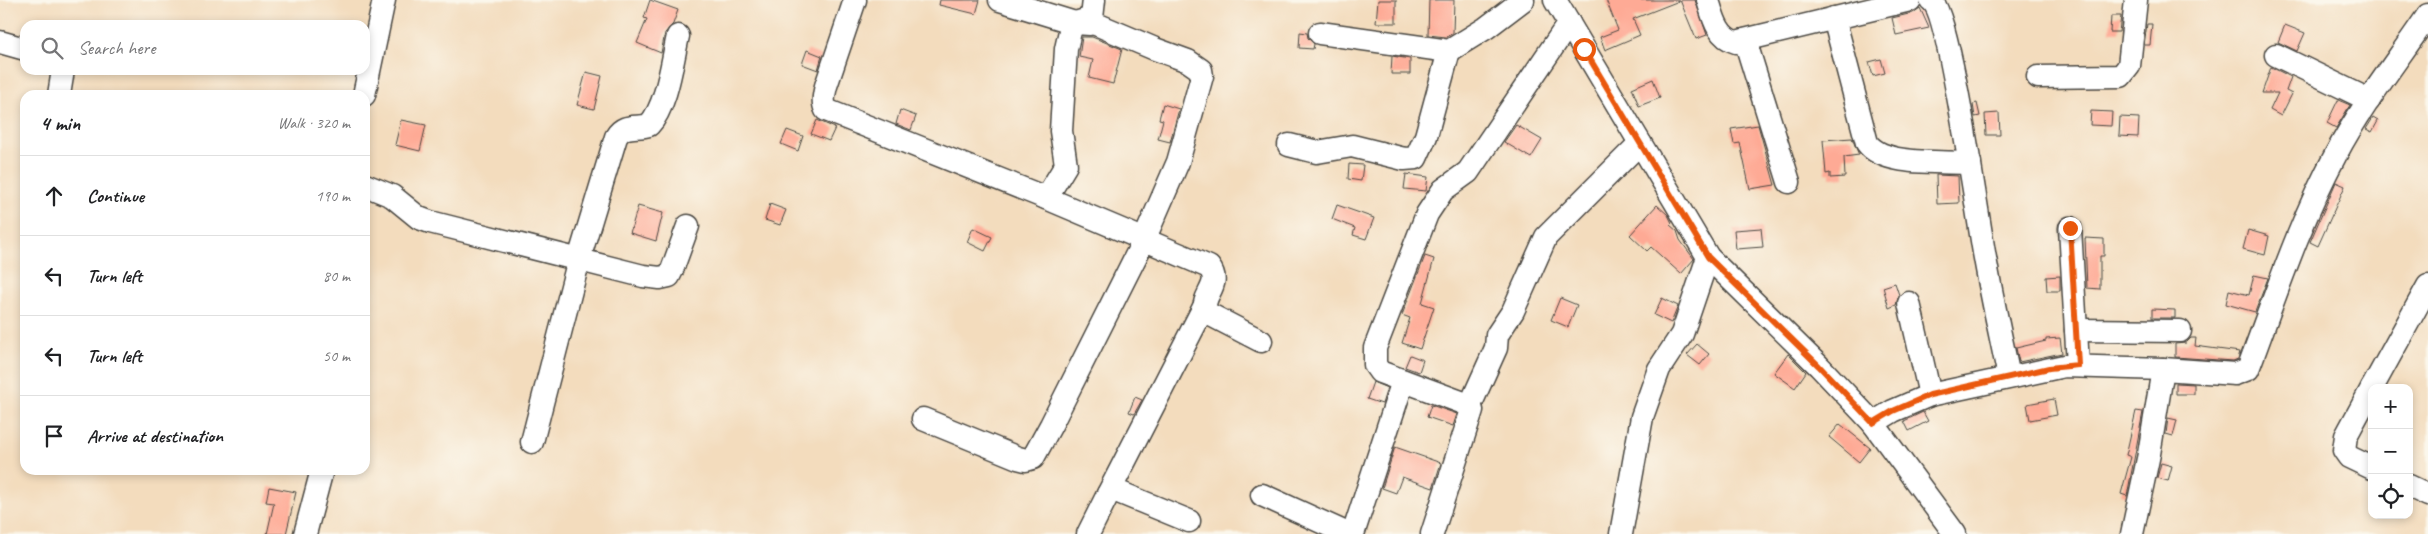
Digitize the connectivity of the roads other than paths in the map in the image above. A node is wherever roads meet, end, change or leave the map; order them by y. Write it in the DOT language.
graph roads {
  1 [pos="384,0"];
  2 [pos="855,0"];
  3 [pos="1000,0"];
  4 [pos="1523,0"];
  5 [pos="1555,0"];
  6 [pos="1708,0"];
  7 [pos="1910,0"];
  8 [pos="1931,0"];
  9 [pos="2136,0"];
  10 [pos="2428,15"];
  11 [pos="1089,16"];
  12 [pos="1834,18"];
  13 [pos="1569,22"];
  14 [pos="1320,33"];
  15 [pos="678,36"];
  16 [pos="1745,40"];
  17 [pos="0,42"];
  18 [pos="20,48"];
  19 [pos="1449,51"];
  20 [pos="2276,55"];
  21 [pos="370,66"];
  22 [pos="62,75"];
  23 [pos="368,75"];
  24 [pos="2038,77"];
  25 [pos="60,90"];
  26 [pos="365,90"];
  27 [pos="2368,100"];
  28 [pos="1640,143"];
  29 [pos="1289,145"];
  30 [pos="1970,163"];
  31 [pos="1788,182"];
  32 [pos="370,187"];
  33 [pos="1046,198"];
  34 [pos="688,226"];
  35 [pos="2070,228"];
  36 [pos="1144,240"];
  37 [pos="1708,257"];
  38 [pos="579,259"];
  39 [pos="2428,286"];
  40 [pos="1909,303"];
  41 [pos="1204,307"];
  42 [pos="2076,330"];
  43 [pos="2180,331"];
  44 [pos="1260,341"];
  45 [pos="2078,365"];
  46 [pos="2163,369"];
  47 [pos="2010,377"];
  48 [pos="1403,381"];
  49 [pos="2374,384"];
  50 [pos="1930,395"];
  51 [pos="2368,395"];
  52 [pos="1468,405"];
  53 [pos="923,420"];
  54 [pos="1873,423"];
  55 [pos="532,442"];
  56 [pos="2368,466"];
  57 [pos="321,475"];
  58 [pos="2413,488"];
  59 [pos="1108,494"];
  60 [pos="1262,495"];
  61 [pos="2428,495"];
  62 [pos="1189,521"];
  63 [pos="305,534"];
  64 [pos="1088,534"];
  65 [pos="1348,534"];
  66 [pos="1353,534"];
  67 [pos="1432,534"];
  68 [pos="1621,534"];
  69 [pos="1955,534"];
  70 [pos="2132,534"];
  1 -- 21 [label="street"];
  2 -- 33 [label="street"];
  3 -- 11 [label="street"];
  4 -- 19 [label="street"];
  5 -- 13 [label="street"];
  6 -- 16 [label="street"];
  7 -- 12 [label="street"];
  8 -- 30 [label="street"];
  9 -- 24 [label="street"];
  10 -- 27 [label="street"];
  11 -- 33 [label="street"];
  11 -- 36 [label="street"];
  12 -- 16 [label="street"];
  12 -- 30 [label="street"];
  13 -- 28 [label="street"];
  13 -- 48 [label="street"];
  14 -- 19 [label="street"];
  15 -- 38 [label="street"];
  16 -- 31 [label="street"];
  17 -- 18 [label="street"];
  19 -- 29 [label="street"];
  20 -- 27 [label="street"];
  22 -- 25 [label="street"];
  23 -- 26 [label="street"];
  27 -- 46 [label="street"];
  28 -- 37 [label="street"];
  28 -- 52 [label="street"];
  30 -- 47 [label="street"];
  32 -- 38 [label="street"];
  33 -- 36 [label="street"];
  34 -- 38 [label="street"];
  35 -- 42 [label="street"];
  36 -- 41 [label="street"];
  36 -- 53 [label="street"];
  37 -- 54 [label="street"];
  37 -- 68 [label="street"];
  38 -- 55 [label="street"];
  39 -- 49 [label="street"];
  40 -- 50 [label="street"];
  41 -- 44 [label="street"];
  41 -- 59 [label="street"];
  42 -- 43 [label="street"];
  42 -- 45 [label="street"];
  45 -- 46 [label="street"];
  45 -- 47 [label="street"];
  46 -- 70 [label="street"];
  47 -- 50 [label="street"];
  48 -- 52 [label="street"];
  48 -- 66 [label="street"];
  50 -- 54 [label="street"];
  51 -- 56 [label="street"];
  52 -- 67 [label="street"];
  54 -- 69 [label="street"];
  57 -- 63 [label="street"];
  58 -- 61 [label="street"];
  59 -- 62 [label="street"];
  59 -- 64 [label="street"];
  60 -- 65 [label="street"];
}
